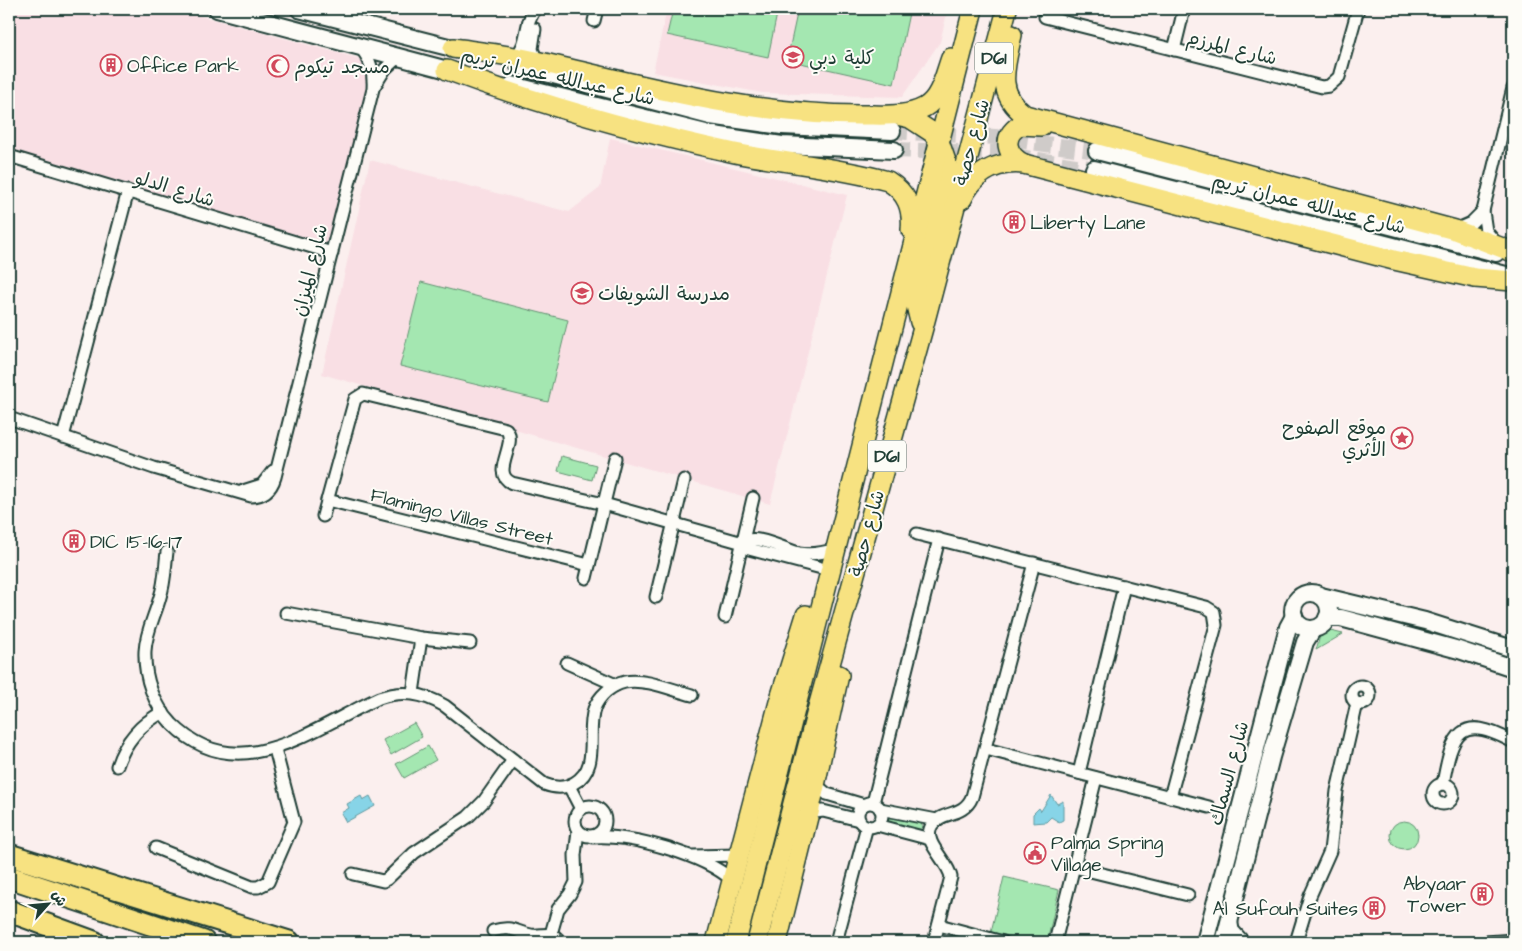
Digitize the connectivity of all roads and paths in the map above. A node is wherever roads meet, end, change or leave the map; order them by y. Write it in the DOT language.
graph roads {
  1 [pos="217,9"];
  2 [pos="299,9"];
  3 [pos="537,9"];
  4 [pos="597,9"];
  5 [pos="973,9"];
  6 [pos="995,9"];
  7 [pos="1007,9"];
  8 [pos="1017,9"];
  9 [pos="1184,9"];
  10 [pos="1358,9"];
  11 [pos="1045,17"];
  12 [pos="594,21"];
  13 [pos="968,32"];
  14 [pos="359,46"];
  15 [pos="453,48"];
  16 [pos="1174,50"];
  17 [pos="398,57"];
  18 [pos="515,57"];
  19 [pos="537,61"];
  20 [pos="447,70"];
  21 [pos="1513,88"];
  22 [pos="373,89"];
  23 [pos="980,107"];
  24 [pos="894,122"];
  25 [pos="1067,128"];
  26 [pos="940,144"];
  27 [pos="894,150"];
  28 [pos="1097,151"];
  29 [pos="9,156"];
  30 [pos="1024,164"];
  31 [pos="1094,169"];
  32 [pos="128,192"];
  33 [pos="1483,211"];
  34 [pos="950,223"];
  35 [pos="1456,230"];
  36 [pos="1509,251"];
  37 [pos="332,253"];
  38 [pos="910,254"];
  39 [pos="1513,276"];
  40 [pos="1513,281"];
  41 [pos="923,328"];
  42 [pos="9,418"];
  43 [pos="64,437"];
  44 [pos="615,458"];
  45 [pos="684,480"];
  46 [pos="753,498"];
  47 [pos="327,500"];
  48 [pos="604,504"];
  49 [pos="322,516"];
  50 [pos="674,524"];
  51 [pos="917,534"];
  52 [pos="939,539"];
  53 [pos="743,542"];
  54 [pos="835,549"];
  55 [pos="167,552"];
  56 [pos="797,557"];
  57 [pos="1034,563"];
  58 [pos="589,565"];
  59 [pos="828,574"];
  60 [pos="586,578"];
  61 [pos="852,584"];
  62 [pos="1124,586"];
  63 [pos="1321,596"];
  64 [pos="656,597"];
  65 [pos="286,613"];
  66 [pos="1294,616"];
  67 [pos="725,617"];
  68 [pos="1327,618"];
  69 [pos="1313,629"];
  70 [pos="421,638"];
  71 [pos="470,643"];
  72 [pos="1513,649"];
  73 [pos="567,663"];
  74 [pos="1513,668"];
  75 [pos="616,685"];
  76 [pos="413,693"];
  77 [pos="692,695"];
  78 [pos="1357,703"];
  79 [pos="163,712"];
  80 [pos="1513,742"];
  81 [pos="275,749"];
  82 [pos="986,749"];
  83 [pos="1254,751"];
  84 [pos="1272,757"];
  85 [pos="513,760"];
  86 [pos="117,766"];
  87 [pos="1079,773"];
  88 [pos="1096,778"];
  89 [pos="815,784"];
  90 [pos="1443,784"];
  91 [pos="569,786"];
  92 [pos="1170,797"];
  93 [pos="872,806"];
  94 [pos="1209,807"];
  95 [pos="582,809"];
  96 [pos="809,813"];
  97 [pos="605,819"];
  98 [pos="937,820"];
  99 [pos="867,824"];
  100 [pos="578,831"];
  101 [pos="591,837"];
  102 [pos="621,837"];
  103 [pos="930,839"];
  104 [pos="156,848"];
  105 [pos="576,849"];
  106 [pos="9,855"];
  107 [pos="739,855"];
  108 [pos="692,856"];
  109 [pos="1074,867"];
  110 [pos="353,874"];
  111 [pos="9,877"];
  112 [pos="732,880"];
  113 [pos="1188,895"];
  114 [pos="9,911"];
  115 [pos="1231,914"];
  116 [pos="939,925"];
  117 [pos="493,931"];
  118 [pos="556,938"];
  119 [pos="1299,940"];
  120 [pos="1513,940"];
  121 [pos="94,942"];
  122 [pos="204,942"];
  123 [pos="290,942"];
  124 [pos="716,942"];
  125 [pos="736,942"];
  126 [pos="757,942"];
  127 [pos="777,942"];
  128 [pos="836,942"];
  129 [pos="934,942"];
  130 [pos="1003,942"];
  131 [pos="1055,942"];
  132 [pos="1205,942"];
  133 [pos="1224,942"];
  134 [pos="1244,942"];
  135 [pos="1486,942"];
  1 -- 14 [label="street, شارع عبدالله عمران تريم"];
  2 -- 15 [label="street, شارع عبدالله عمران تريم"];
  3 -- 18 [label="street"];
  3 -- 19 [label="street"];
  4 -- 12 [label="street"];
  5 -- 13 [label="main road, شارع حصة / D61"];
  6 -- 23 [label="main road"];
  7 -- 23 [label="main road, شارع حصة / D61"];
  8 -- 25 [label="main road"];
  9 -- 16 [label="street"];
  10 -- 16 [label="street, شارع المرزم"];
  11 -- 16 [label="street, شارع المرزم"];
  13 -- 24 [label="main road"];
  13 -- 26 [label="main road, شارع حصة / D61"];
  14 -- 17 [label="street, شارع عبدالله عمران تريم"];
  14 -- 22 [label="street, شارع الميزان"];
  15 -- 18 [label="main road"];
  15 -- 24 [label="street, شارع عبدالله عمران تريم"];
  17 -- 20 [label="street, شارع عبدالله عمران تريم"];
  17 -- 22 [label="street, شارع الميزان"];
  18 -- 19 [label="main road"];
  19 -- 24 [label="main road"];
  20 -- 27 [label="street, شارع عبدالله عمران تريم"];
  20 -- 38 [label="main road"];
  21 -- 33 [label="street"];
  22 -- 37 [label="street, شارع الميزان"];
  23 -- 34 [label="main road, شارع حصة / D61"];
  24 -- 26 [label="main road"];
  25 -- 30 [label="main road"];
  25 -- 35 [label="main road"];
  26 -- 38 [label="main road, شارع حصة / D61"];
  26 -- 41 [label="main road"];
  28 -- 36 [label="street, شارع عبدالله عمران تريم"];
  29 -- 32 [label="street, شارع الدلو"];
  30 -- 34 [label="main road"];
  30 -- 40 [label="main road"];
  31 -- 39 [label="street, شارع عبدالله عمران تريم"];
  32 -- 37 [label="street, شارع الدلو"];
  32 -- 43 [label="street"];
  33 -- 35 [label="street"];
  33 -- 36 [label="street"];
  34 -- 41 [label="main road, شارع حصة / D61"];
  35 -- 36 [label="main road"];
  37 -- 43 [label="street, شارع الميزان"];
  38 -- 54 [label="main road, شارع حصة / D61"];
  41 -- 61 [label="main road, شارع حصة / D61"];
  42 -- 43 [label="street, شارع الميزان"];
  44 -- 48 [label="street"];
  45 -- 50 [label="street"];
  46 -- 53 [label="street"];
  47 -- 48 [label="street"];
  47 -- 49 [label="street"];
  47 -- 58 [label="street, Flamingo Villas Street"];
  48 -- 50 [label="street"];
  48 -- 58 [label="street"];
  50 -- 53 [label="street"];
  50 -- 64 [label="street"];
  51 -- 52 [label="street"];
  52 -- 57 [label="street"];
  52 -- 93 [label="street"];
  53 -- 56 [label="street"];
  53 -- 67 [label="street"];
  54 -- 56 [label="street"];
  54 -- 59 [label="main road, شارع حصة / D61"];
  55 -- 79 [label="street"];
  56 -- 59 [label="street"];
  57 -- 62 [label="street"];
  57 -- 82 [label="street"];
  58 -- 60 [label="street"];
  59 -- 107 [label="main road"];
  59 -- 125 [label="main road, شارع حصة / D61"];
  61 -- 89 [label="main road"];
  61 -- 126 [label="main road, شارع حصة / D61"];
  62 -- 87 [label="street"];
  62 -- 92 [label="street"];
  63 -- 66 [label="street, شارع السماك"];
  63 -- 68 [label="street"];
  63 -- 72 [label="street, شارع السماك"];
  65 -- 70 [label="street"];
  66 -- 69 [label="street"];
  66 -- 83 [label="street, شارع السماك"];
  68 -- 69 [label="street, شارع السماك"];
  68 -- 74 [label="street"];
  69 -- 84 [label="street, شارع السماك"];
  70 -- 71 [label="street"];
  70 -- 76 [label="street"];
  73 -- 75 [label="street"];
  75 -- 77 [label="street"];
  75 -- 91 [label="street"];
  76 -- 81 [label="street"];
  76 -- 85 [label="street"];
  78 -- 119 [label="street"];
  79 -- 81 [label="street"];
  79 -- 86 [label="street"];
  80 -- 90 [label="street"];
  81 -- 104 [label="street"];
  82 -- 87 [label="street"];
  82 -- 98 [label="street"];
  83 -- 84 [label="street"];
  83 -- 132 [label="street, شارع السماك"];
  84 -- 115 [label="street, شارع السماك"];
  85 -- 91 [label="street"];
  85 -- 110 [label="street"];
  87 -- 88 [label="street"];
  88 -- 92 [label="street"];
  88 -- 109 [label="street"];
  89 -- 93 [label="street"];
  89 -- 96 [label="main road"];
  91 -- 95 [label="street"];
  92 -- 94 [label="street"];
  93 -- 98 [label="street"];
  93 -- 99 [label="street"];
  93 -- 99 [label="street"];
  95 -- 97 [label="street"];
  95 -- 100 [label="street"];
  96 -- 99 [label="street"];
  96 -- 127 [label="main road"];
  97 -- 101 [label="street"];
  97 -- 102 [label="street"];
  98 -- 103 [label="street"];
  99 -- 103 [label="street"];
  99 -- 128 [label="street"];
  100 -- 101 [label="street"];
  100 -- 105 [label="street"];
  101 -- 102 [label="street"];
  101 -- 105 [label="street"];
  102 -- 108 [label="street"];
  103 -- 116 [label="street"];
  105 -- 118 [label="street"];
  106 -- 123 [label="highway"];
  107 -- 108 [label="street"];
  107 -- 112 [label="main road"];
  108 -- 112 [label="street"];
  109 -- 113 [label="street"];
  109 -- 131 [label="street"];
  111 -- 122 [label="highway"];
  112 -- 124 [label="main road"];
  114 -- 121 [label="highway"];
  115 -- 133 [label="street, شارع السماك"];
  115 -- 134 [label="street"];
  116 -- 129 [label="street"];
  116 -- 130 [label="street"];
  117 -- 118 [label="street"];
  120 -- 135 [label="street"];
}
